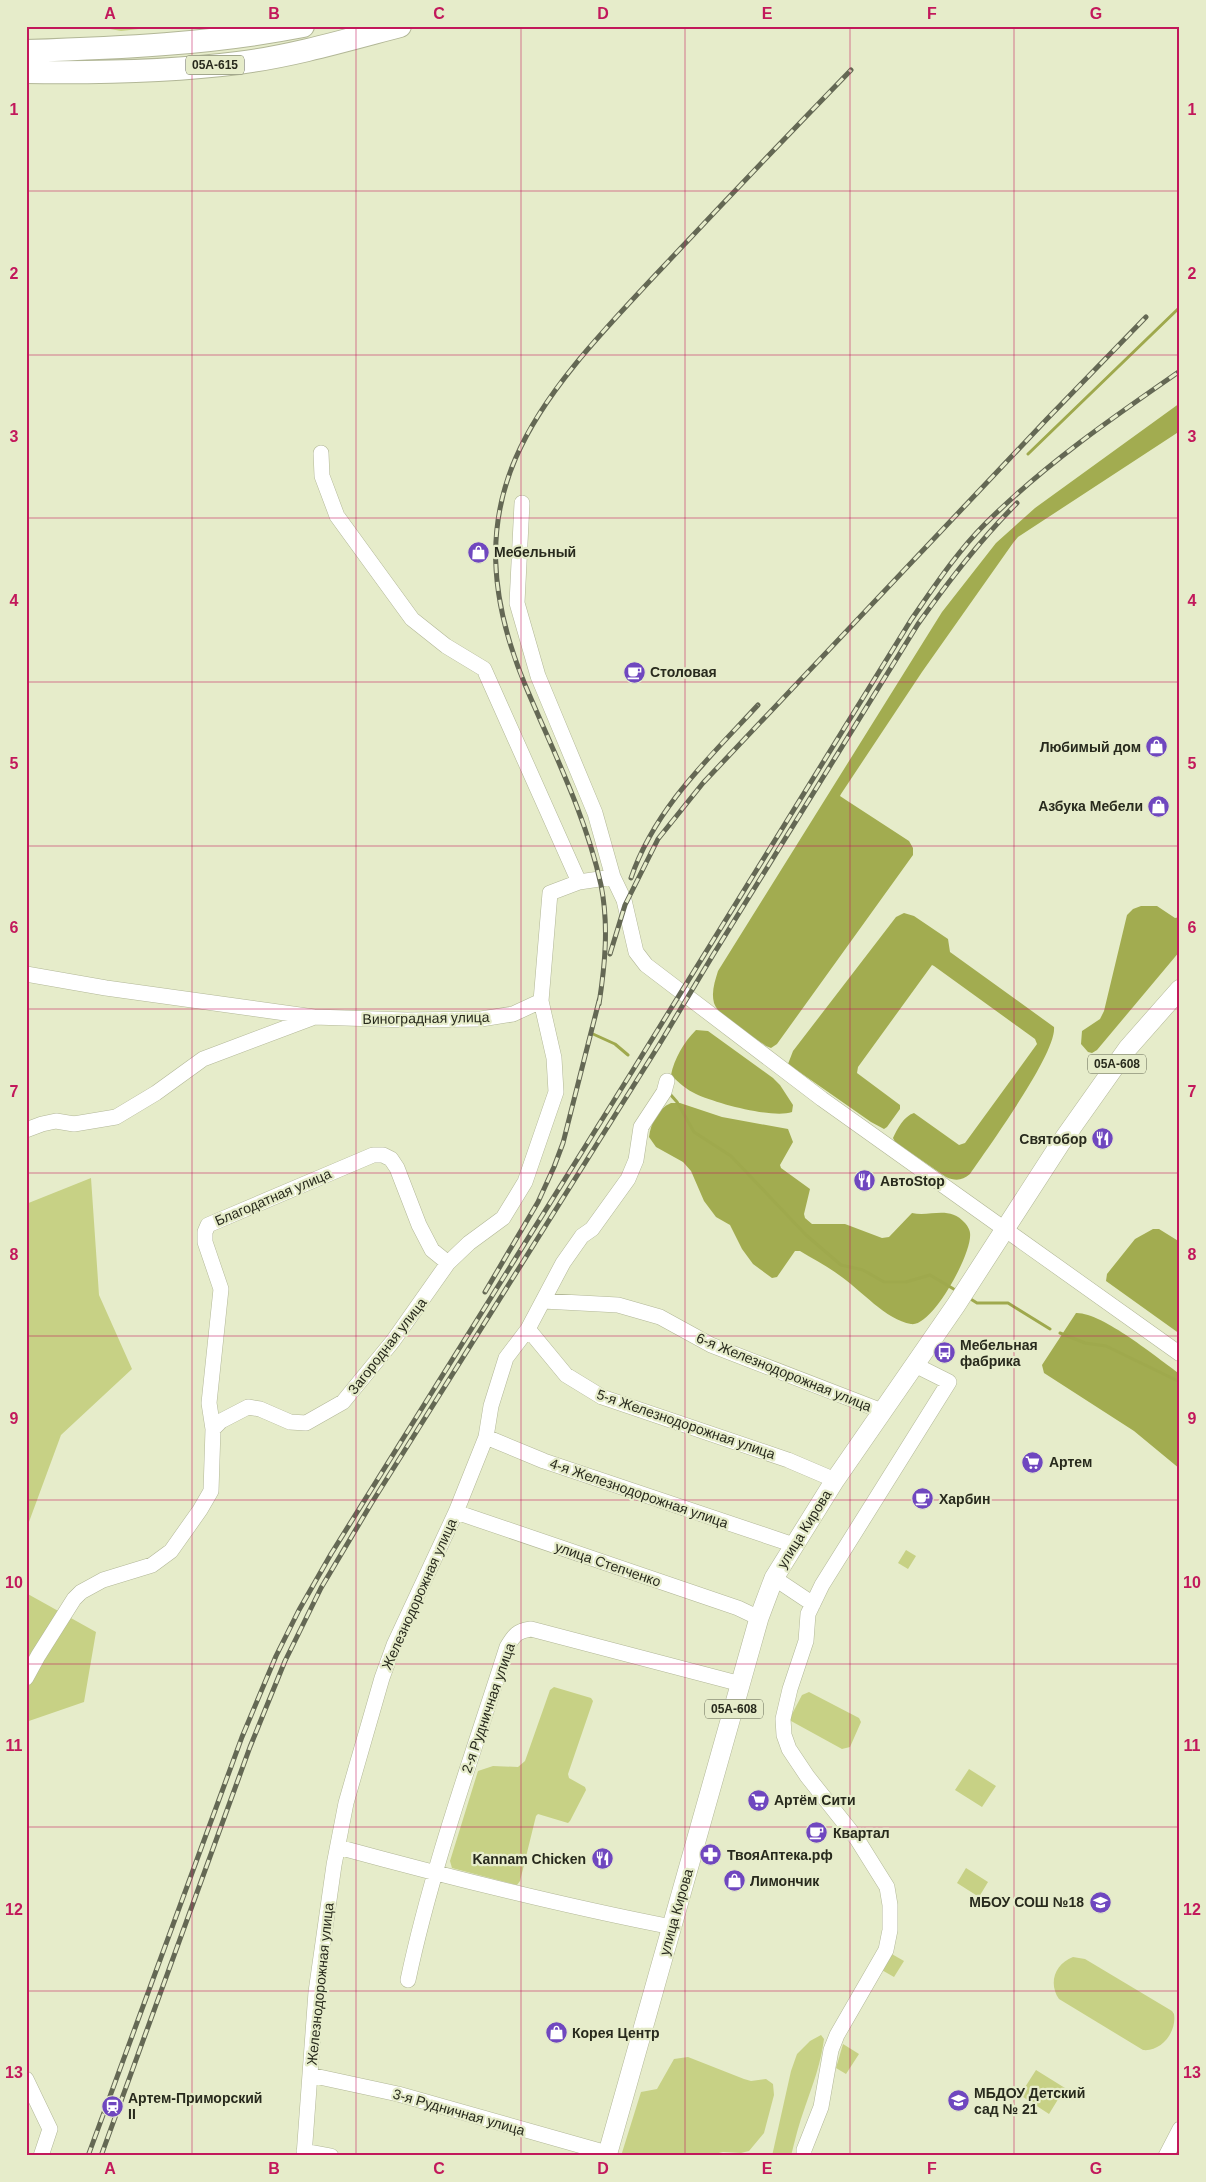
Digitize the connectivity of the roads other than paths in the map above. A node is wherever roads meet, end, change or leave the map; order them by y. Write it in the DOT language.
graph roads {
  1 [pos="302,26"];
  2 [pos="400,26"];
  3 [pos="26,51"];
  4 [pos="26,72"];
  5 [pos="321,453"];
  6 [pos="522,503"];
  7 [pos="613,877"];
  8 [pos="579,882"];
  9 [pos="26,974"];
  10 [pos="1180,989"];
  11 [pos="541,1001"];
  12 [pos="314,1018"];
  13 [pos="667,1081"];
  14 [pos="26,1130"];
  15 [pos="1004,1230"];
  16 [pos="448,1263"];
  17 [pos="542,1302"];
  18 [pos="528,1329"];
  19 [pos="1180,1354"];
  20 [pos="915,1365"];
  21 [pos="882,1412"];
  22 [pos="213,1430"];
  23 [pos="486,1436"];
  24 [pos="835,1480"];
  25 [pos="456,1512"];
  26 [pos="794,1545"];
  27 [pos="774,1578"];
  28 [pos="813,1604"];
  29 [pos="759,1618"];
  30 [pos="26,1678"];
  31 [pos="741,1684"];
  32 [pos="338,1847"];
  33 [pos="434,1873"];
  34 [pos="672,1927"];
  35 [pos="408,1980"];
  36 [pos="310,2075"];
  37 [pos="26,2079"];
  38 [pos="1180,2129"];
  39 [pos="304,2154"];
  40 [pos="607,2155"];
  41 [pos="41,2156"];
  42 [pos="331,2156"];
  43 [pos="804,2156"];
  44 [pos="1166,2156"];
  1 -- 3 [label="highway, 05А-615"];
  2 -- 4 [label="highway, 05А-615"];
  5 -- 8 [label="street"];
  6 -- 7 [label="street"];
  7 -- 8 [label="street"];
  7 -- 15 [label="street"];
  8 -- 11 [label="street"];
  9 -- 12 [label="street, Виноградная улица"];
  10 -- 15 [label="main road, улица Кирова / 05А-608"];
  11 -- 12 [label="street, Виноградная улица"];
  11 -- 16 [label="street, Загородная улица"];
  12 -- 14 [label="street, Виноградная улица"];
  13 -- 17 [label="street, Железнодорожная улица"];
  15 -- 19 [label="street"];
  15 -- 20 [label="main road, улица Кирова / 05А-608"];
  16 -- 22 [label="street, Загородная улица"];
  16 -- 22 [label="street, Благодатная улица"];
  17 -- 18 [label="street, Железнодорожная улица"];
  17 -- 21 [label="street, 6-я Железнодорожная улица"];
  18 -- 23 [label="street, Железнодорожная улица"];
  18 -- 24 [label="street, 5-я Железнодорожная улица"];
  20 -- 21 [label="main road, улица Кирова / 05А-608"];
  20 -- 28 [label="street"];
  21 -- 24 [label="main road, улица Кирова / 05А-608"];
  22 -- 30 [label="street"];
  23 -- 25 [label="street, Железнодорожная улица"];
  23 -- 26 [label="street, 4-я Железнодорожная улица"];
  24 -- 26 [label="main road, улица Кирова / 05А-608"];
  25 -- 29 [label="street, улица Степченко"];
  25 -- 32 [label="street, Железнодорожная улица"];
  26 -- 27 [label="main road, улица Кирова / 05А-608"];
  27 -- 28 [label="street"];
  27 -- 29 [label="main road, улица Кирова / 05А-608"];
  28 -- 43 [label="street"];
  29 -- 31 [label="main road, улица Кирова / 05А-608"];
  31 -- 33 [label="street, 2-я Рудничная улица"];
  31 -- 34 [label="main road, улица Кирова / 05А-608"];
  32 -- 33 [label="street"];
  32 -- 36 [label="street, Железнодорожная улица"];
  33 -- 34 [label="street"];
  33 -- 35 [label="street, 2-я Рудничная улица"];
  34 -- 40 [label="main road, улица Кирова / 05А-608"];
  36 -- 39 [label="street, Железнодорожная улица"];
  36 -- 40 [label="street, 3-я Рудничная улица"];
  37 -- 41 [label="street"];
  38 -- 44 [label="street"];
  39 -- 42 [label="street"];
}
